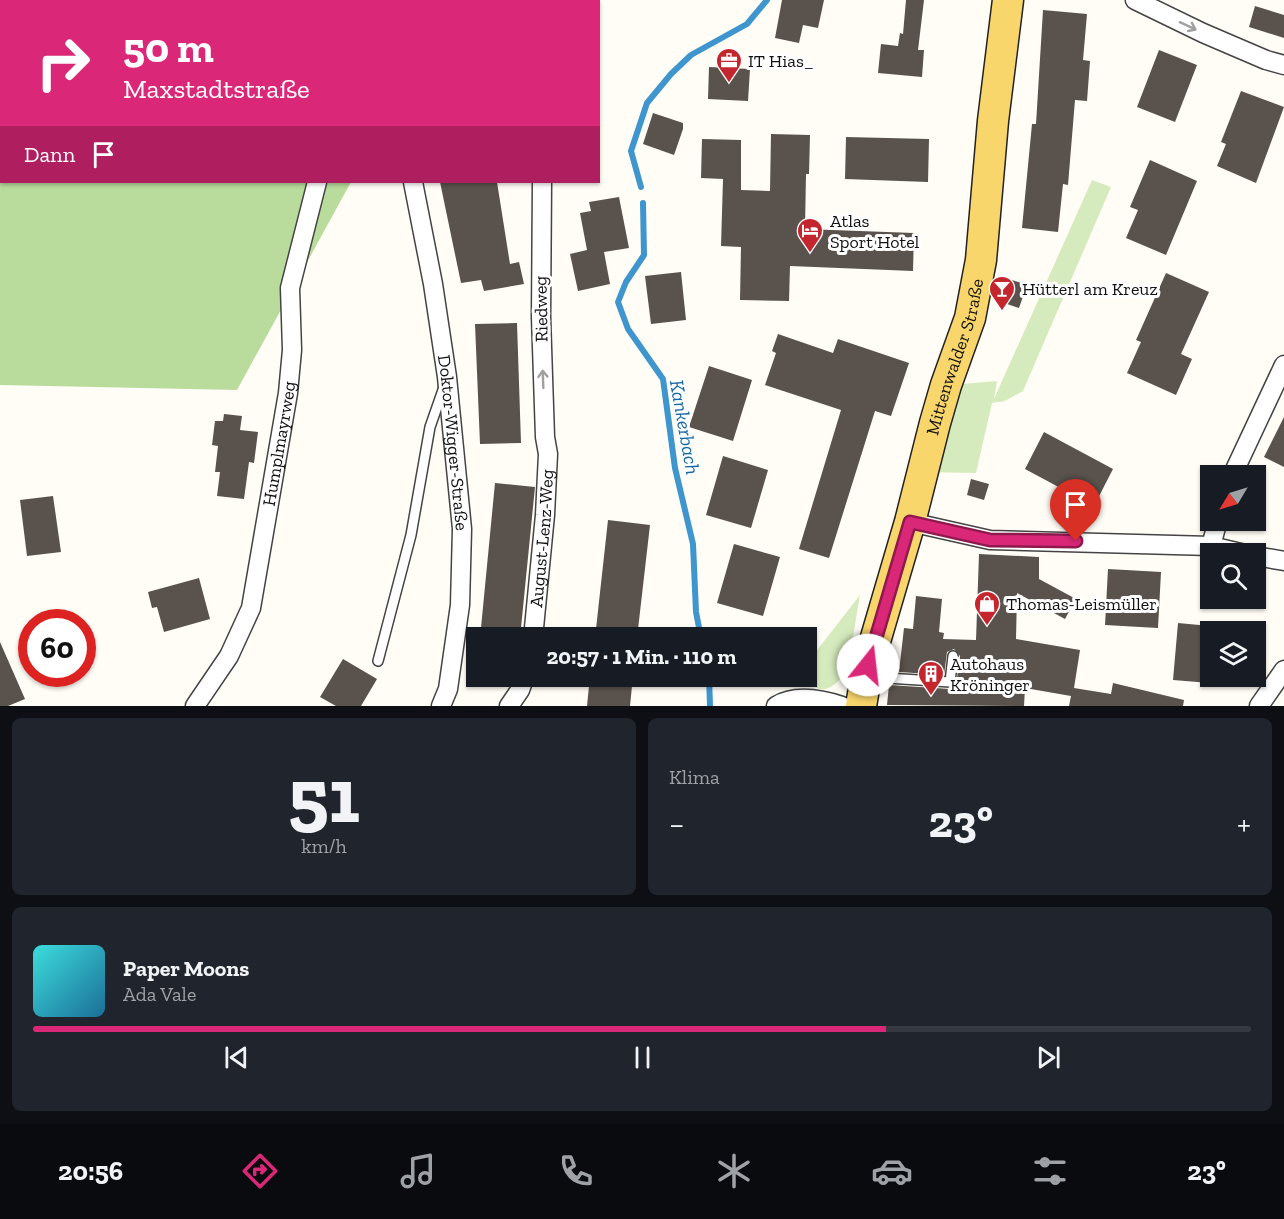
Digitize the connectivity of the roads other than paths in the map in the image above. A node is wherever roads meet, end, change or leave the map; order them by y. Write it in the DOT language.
graph roads {
  1 [pos="1008,0"];
  2 [pos="1135,0"];
  3 [pos="1284,65"];
  4 [pos="317,183"];
  5 [pos="413,183"];
  6 [pos="542,183"];
  7 [pos="1284,365"];
  8 [pos="447,377"];
  9 [pos="545,437"];
  10 [pos="1237,465"];
  11 [pos="910,522"];
  12 [pos="1200,546"];
  13 [pos="1266,558"];
  14 [pos="1284,561"];
  15 [pos="534,627"];
  16 [pos="953,656"];
  17 [pos="378,661"];
  18 [pos="1284,670"];
  19 [pos="866,677"];
  20 [pos="521,687"];
  21 [pos="200,700"];
  22 [pos="441,706"];
  23 [pos="508,706"];
  24 [pos="776,706"];
  25 [pos="842,706"];
  26 [pos="861,706"];
  27 [pos="1259,706"];
  1 -- 11 [label="main road, Mittenwalder Straße"];
  2 -- 3 [label="street, one-way"];
  4 -- 21 [label="street, Humplmayrweg"];
  5 -- 8 [label="street, Doktor-Wigger-Straße"];
  9 -- 6 [label="street, Riedweg, one-way"];
  7 -- 10 [label="street"];
  8 -- 17 [label="lane"];
  8 -- 22 [label="street, Doktor-Wigger-Straße"];
  9 -- 15 [label="street, August-Lenz-Weg"];
  11 -- 12 [label="street"];
  11 -- 19 [label="main road, Mittenwalder Straße"];
  13 -- 14 [label="street"];
  16 -- 19 [label="lane"];
  18 -- 27 [label="street"];
  19 -- 26 [label="main road, Mittenwalder Straße"];
  20 -- 23 [label="street"];
  24 -- 25 [label="street"];
}
